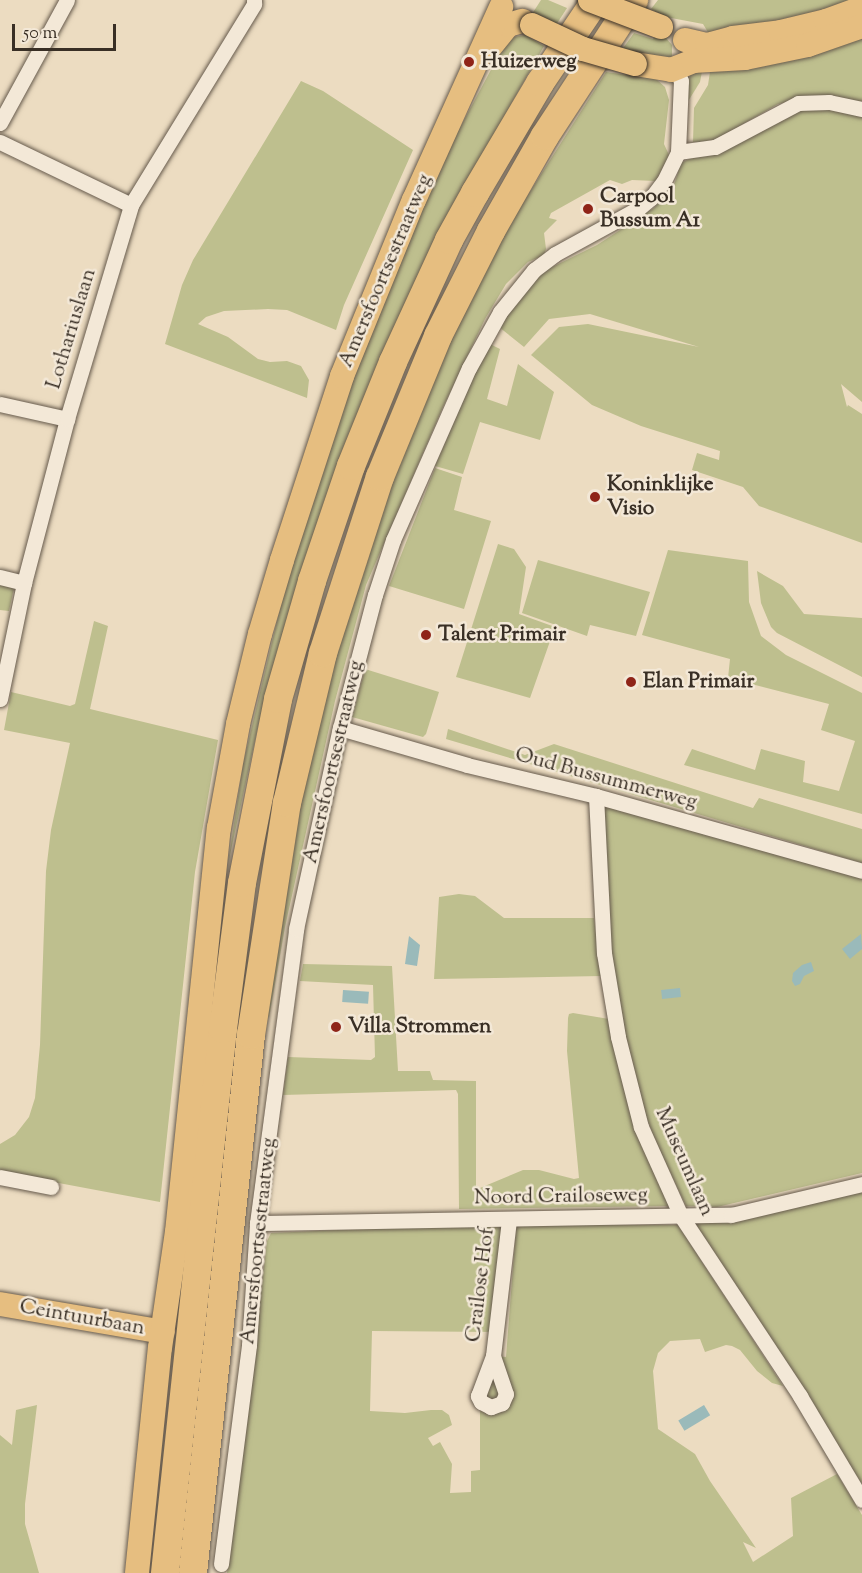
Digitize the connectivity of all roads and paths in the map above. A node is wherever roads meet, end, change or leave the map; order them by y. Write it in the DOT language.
graph roads {
  1 [pos="67,0"];
  2 [pos="254,0"];
  3 [pos="590,0"];
  4 [pos="596,0"];
  5 [pos="634,0"];
  6 [pos="501,3"];
  7 [pos="862,8"];
  8 [pos="527,23"];
  9 [pos="862,26"];
  10 [pos="685,40"];
  11 [pos="678,67"];
  12 [pos="473,73"];
  13 [pos="862,109"];
  14 [pos="0,123"];
  15 [pos="0,142"];
  16 [pos="678,152"];
  17 [pos="130,206"];
  18 [pos="0,404"];
  19 [pos="67,418"];
  20 [pos="0,577"];
  21 [pos="24,583"];
  22 [pos="0,619"];
  23 [pos="15,622"];
  24 [pos="0,699"];
  25 [pos="340,728"];
  26 [pos="596,796"];
  27 [pos="862,871"];
  28 [pos="0,1177"];
  29 [pos="862,1184"];
  30 [pos="51,1187"];
  31 [pos="681,1216"];
  32 [pos="509,1219"];
  33 [pos="257,1223"];
  34 [pos="0,1304"];
  35 [pos="0,1317"];
  36 [pos="162,1340"];
  37 [pos="494,1356"];
  38 [pos="862,1500"];
  39 [pos="221,1564"];
  40 [pos="137,1573"];
  41 [pos="165,1573"];
  42 [pos="193,1573"];
  1 -- 14 [label="street"];
  2 -- 17 [label="street, Lothariuslaan"];
  3 -- 10 [label="main road, bridge"];
  4 -- 41 [label="highway"];
  5 -- 42 [label="highway"];
  6 -- 8 [label="main road"];
  6 -- 12 [label="main road, Amersfoortsestraatweg"];
  7 -- 10 [label="main road"];
  8 -- 11 [label="main road, bridge"];
  8 -- 12 [label="main road, Amersfoortsestraatweg"];
  9 -- 11 [label="main road"];
  10 -- 11 [label="main road"];
  11 -- 16 [label="street, Amersfoortsestraatweg"];
  12 -- 36 [label="main road, Amersfoortsestraatweg"];
  13 -- 16 [label="street"];
  15 -- 17 [label="street"];
  16 -- 25 [label="street, Amersfoortsestraatweg"];
  17 -- 19 [label="street, Lothariuslaan"];
  18 -- 19 [label="street"];
  19 -- 21 [label="street, Lothariuslaan"];
  20 -- 21 [label="street"];
  21 -- 23 [label="street, Lothariuslaan"];
  22 -- 23 [label="street"];
  23 -- 24 [label="street, Lothariuslaan"];
  25 -- 26 [label="street, Oud Bussummerweg"];
  25 -- 33 [label="street, Amersfoortsestraatweg"];
  26 -- 27 [label="street, Oud Bussummerweg"];
  26 -- 31 [label="street, Museumlaan"];
  28 -- 30 [label="street"];
  29 -- 31 [label="street, Noord Crailoseweg"];
  31 -- 32 [label="street, Noord Crailoseweg"];
  31 -- 38 [label="street, Museumlaan"];
  32 -- 33 [label="street, Noord Crailoseweg"];
  32 -- 37 [label="street, Crailose Hof"];
  33 -- 39 [label="street, Amersfoortsestraatweg"];
  34 -- 36 [label="main road, Ceintuurbaan"];
  35 -- 36 [label="main road, Ceintuurbaan"];
  36 -- 40 [label="main road, Amersfoortsestraatweg"];
}
